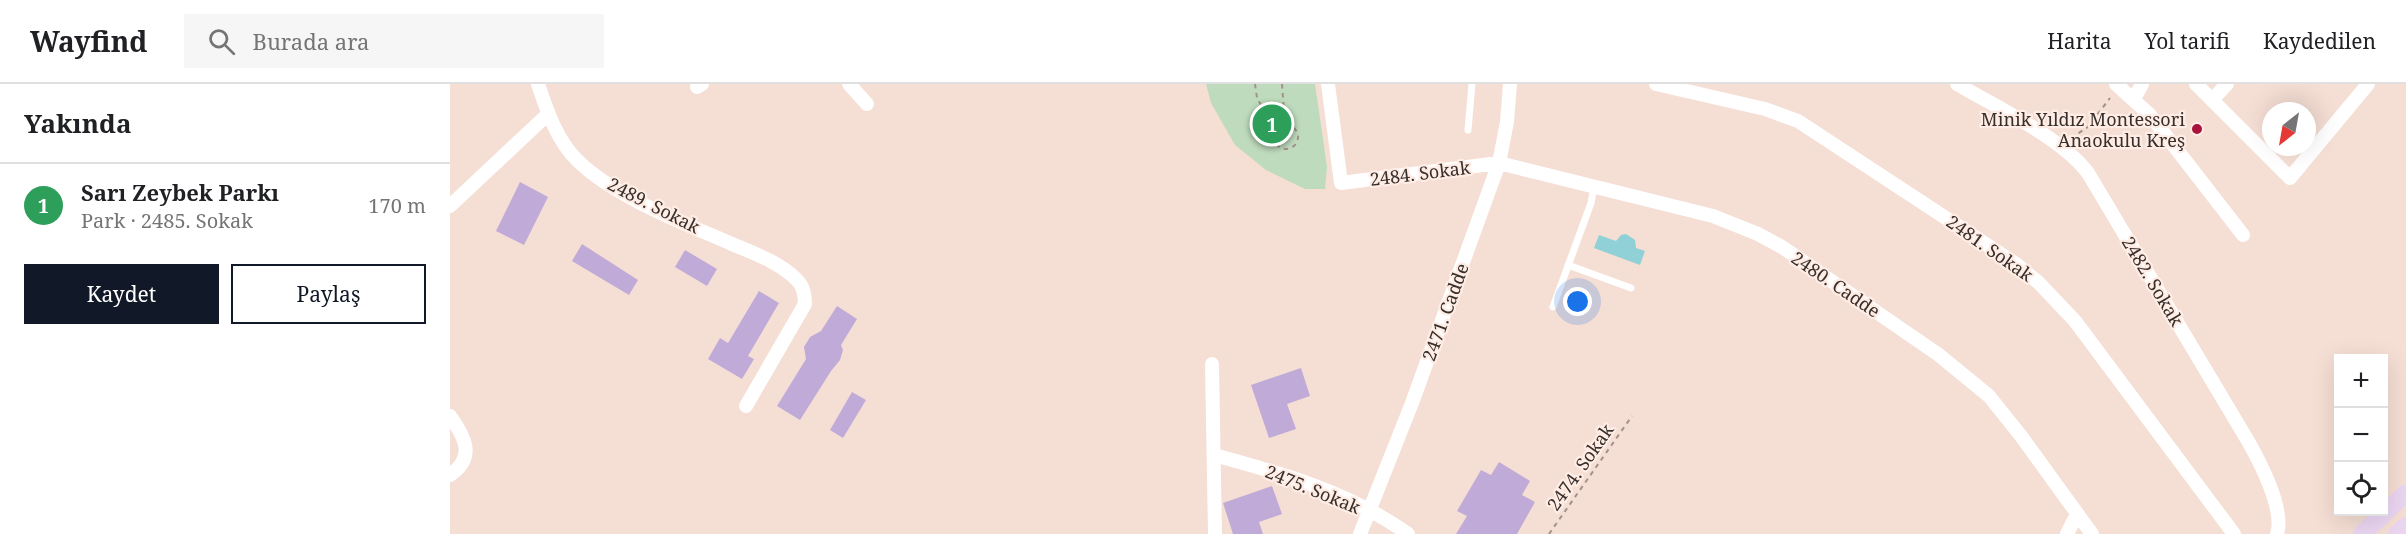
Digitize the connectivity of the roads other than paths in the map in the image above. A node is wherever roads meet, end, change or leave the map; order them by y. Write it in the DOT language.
graph roads {
  1 [pos="538,84"];
  2 [pos="849,84"];
  3 [pos="1328,84"];
  4 [pos="1472,84"];
  5 [pos="1510,84"];
  6 [pos="1656,84"];
  7 [pos="1957,84"];
  8 [pos="2142,84"];
  9 [pos="2196,84"];
  10 [pos="2227,84"];
  11 [pos="2368,84"];
  12 [pos="2117,85"];
  13 [pos="2134,99"];
  14 [pos="2212,100"];
  15 [pos="867,104"];
  16 [pos="548,114"];
  17 [pos="1468,130"];
  18 [pos="1499,163"];
  19 [pos="1593,187"];
  20 [pos="450,206"];
  21 [pos="2243,235"];
  22 [pos="1568,265"];
  23 [pos="1631,288"];
  24 [pos="1553,307"];
  25 [pos="1212,364"];
  26 [pos="746,406"];
  27 [pos="450,416"];
  28 [pos="1214,455"];
  29 [pos="450,475"];
  30 [pos="2406,493"];
  31 [pos="1370,512"];
  32 [pos="2077,514"];
  33 [pos="2406,526"];
  34 [pos="1215,534"];
  35 [pos="1360,534"];
  36 [pos="1408,534"];
  37 [pos="2067,534"];
  38 [pos="2092,534"];
  39 [pos="2234,534"];
  40 [pos="2277,534"];
  41 [pos="2364,534"];
  42 [pos="2397,534"];
  1 -- 16 [label="street, 2489. Sokak"];
  2 -- 15 [label="street"];
  3 -- 18 [label="street, 2484. Sokak"];
  4 -- 17 [label="lane"];
  5 -- 18 [label="street, 2471. Cadde"];
  6 -- 39 [label="street, 2481. Sokak"];
  7 -- 40 [label="street, 2482. Sokak"];
  8 -- 13 [label="street"];
  9 -- 14 [label="street"];
  10 -- 14 [label="street"];
  11 -- 14 [label="street"];
  12 -- 13 [label="street"];
  13 -- 21 [label="street"];
  16 -- 20 [label="street"];
  16 -- 26 [label="street, 2489. Sokak"];
  18 -- 19 [label="street, 2480. Cadde"];
  18 -- 31 [label="street, 2471. Cadde"];
  19 -- 22 [label="lane"];
  19 -- 32 [label="street, 2480. Cadde"];
  22 -- 23 [label="lane"];
  22 -- 24 [label="lane"];
  25 -- 28 [label="street"];
  27 -- 29 [label="street"];
  28 -- 31 [label="street, 2475. Sokak"];
  28 -- 34 [label="street"];
  30 -- 41 [label="main road"];
  31 -- 35 [label="street, 2471. Cadde"];
  31 -- 36 [label="street, 2475. Sokak"];
  32 -- 37 [label="street"];
  32 -- 38 [label="street, 2480. Cadde"];
  33 -- 42 [label="main road"];
}
